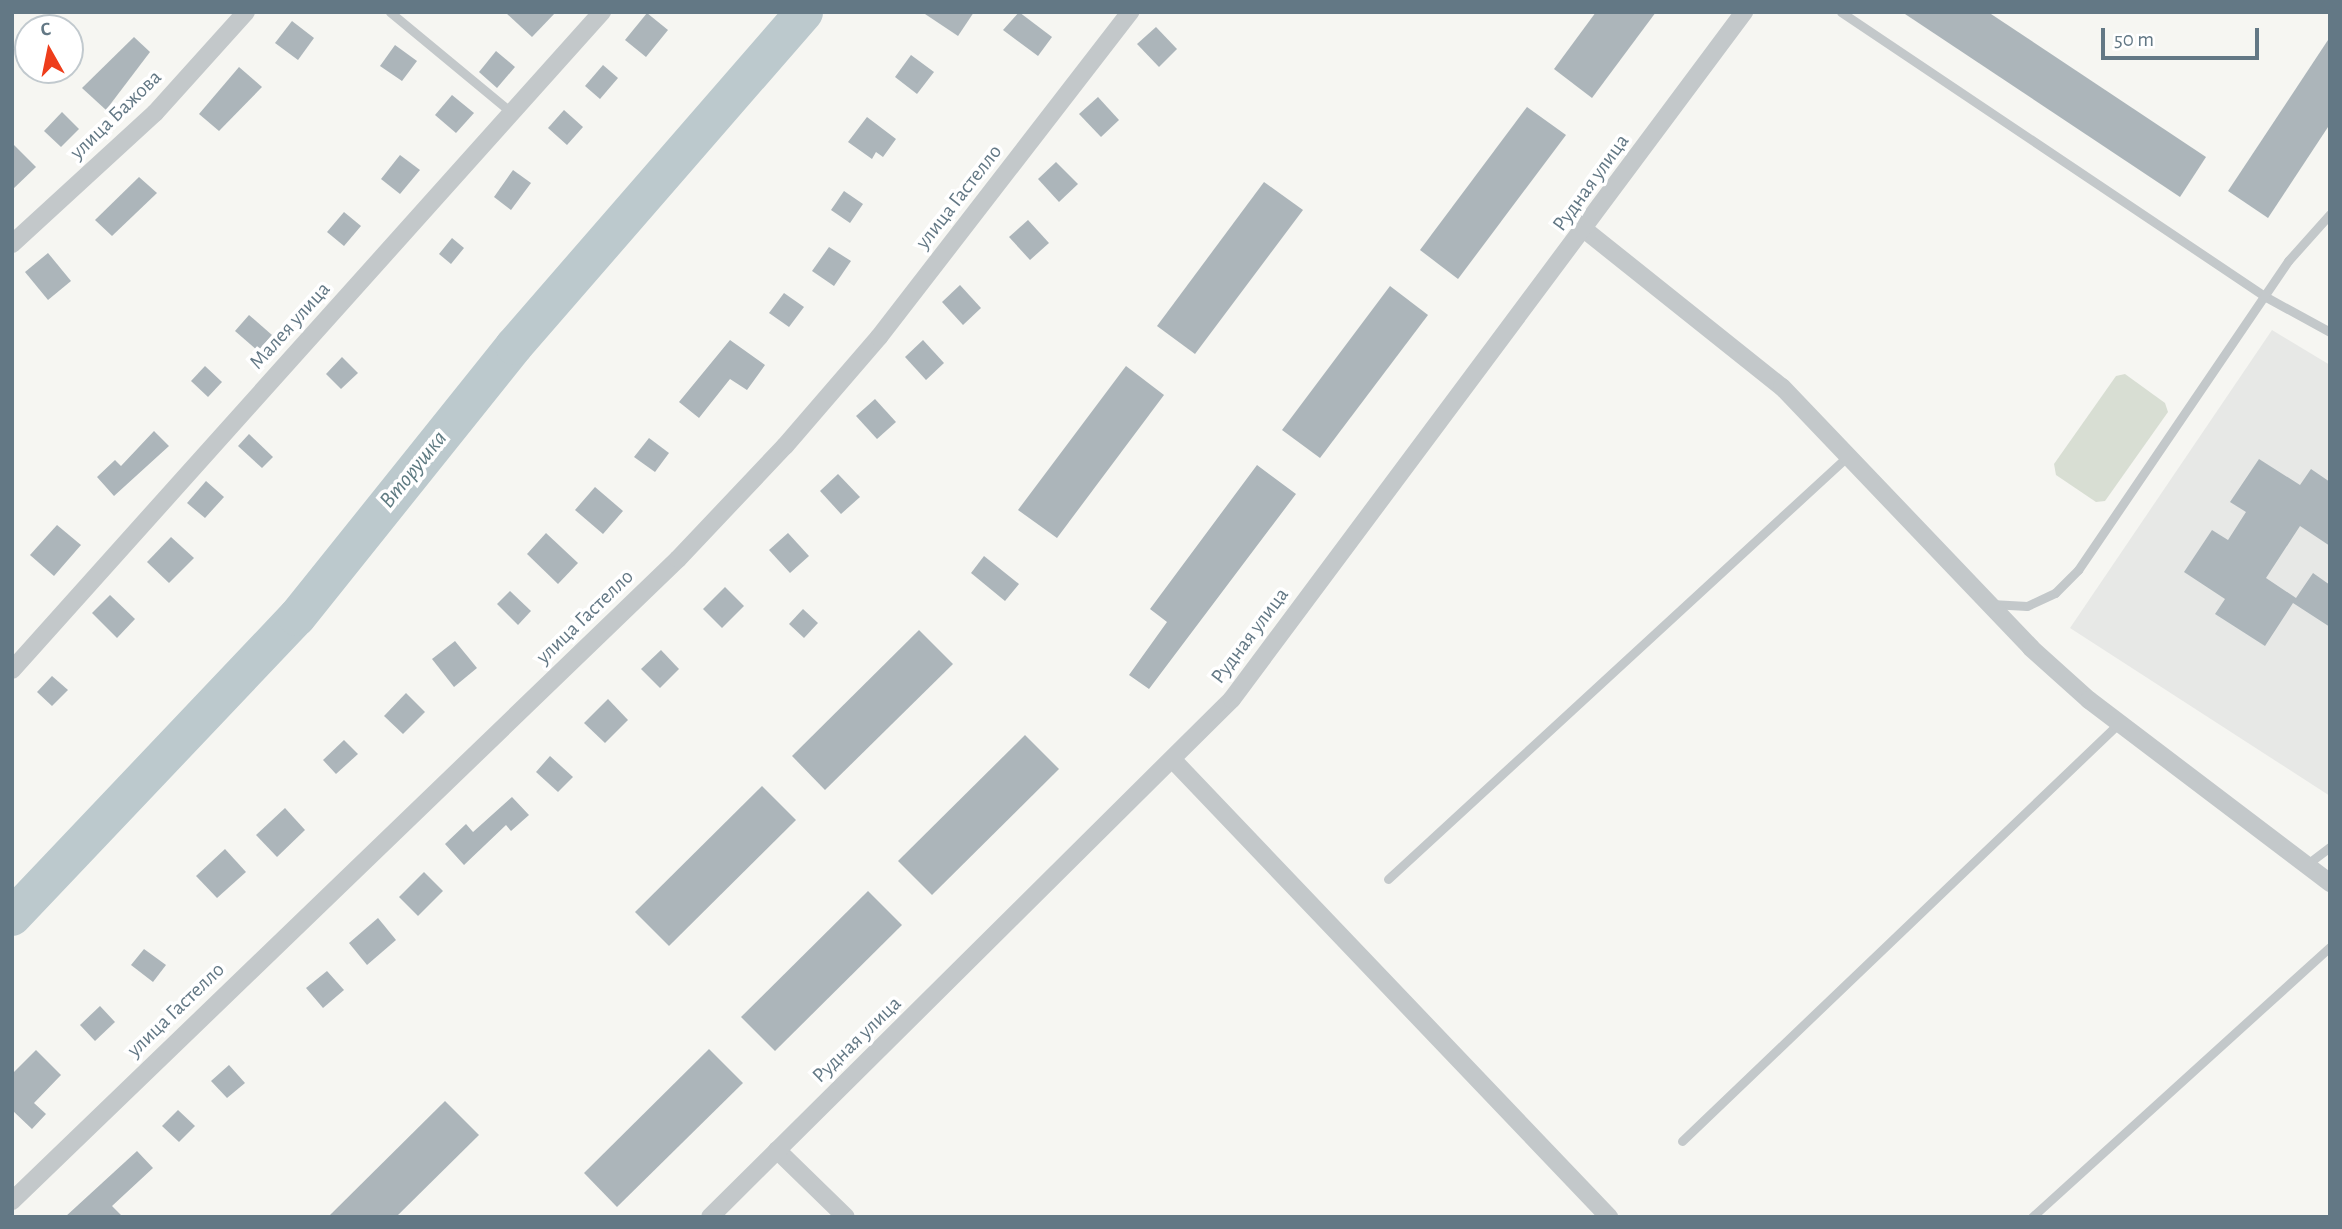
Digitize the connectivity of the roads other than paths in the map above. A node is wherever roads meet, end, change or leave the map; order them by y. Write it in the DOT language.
graph roads {
  1 [pos="246,12"];
  2 [pos="390,12"];
  3 [pos="602,12"];
  4 [pos="1130,12"];
  5 [pos="1744,12"];
  6 [pos="1841,12"];
  7 [pos="512,113"];
  8 [pos="2330,214"];
  9 [pos="1585,230"];
  10 [pos="12,244"];
  11 [pos="2266,297"];
  12 [pos="2330,332"];
  13 [pos="1849,455"];
  14 [pos="1990,604"];
  15 [pos="12,670"];
  16 [pos="2118,724"];
  17 [pos="1174,760"];
  18 [pos="2330,848"];
  19 [pos="2306,866"];
  20 [pos="1388,880"];
  21 [pos="2330,883"];
  22 [pos="2330,947"];
  23 [pos="1682,1141"];
  24 [pos="777,1150"];
  25 [pos="12,1201"];
  26 [pos="710,1217"];
  27 [pos="846,1217"];
  28 [pos="1609,1217"];
  29 [pos="2032,1217"];
  1 -- 10 [label="street, улица Бажова"];
  2 -- 7 [label="lane"];
  3 -- 7 [label="street, Малея улица"];
  4 -- 25 [label="street, улица Гастелло"];
  5 -- 9 [label="street, Рудная улица"];
  6 -- 11 [label="lane"];
  7 -- 15 [label="street, Малея улица"];
  8 -- 11 [label="lane"];
  9 -- 13 [label="street"];
  9 -- 17 [label="street, Рудная улица"];
  11 -- 12 [label="lane"];
  11 -- 14 [label="lane"];
  13 -- 14 [label="street"];
  13 -- 20 [label="lane"];
  14 -- 16 [label="street"];
  16 -- 19 [label="street"];
  16 -- 23 [label="lane"];
  17 -- 24 [label="street, Рудная улица"];
  17 -- 28 [label="street"];
  18 -- 19 [label="lane"];
  19 -- 21 [label="street"];
  22 -- 29 [label="lane"];
  24 -- 26 [label="street, Рудная улица"];
  24 -- 27 [label="street"];
}
